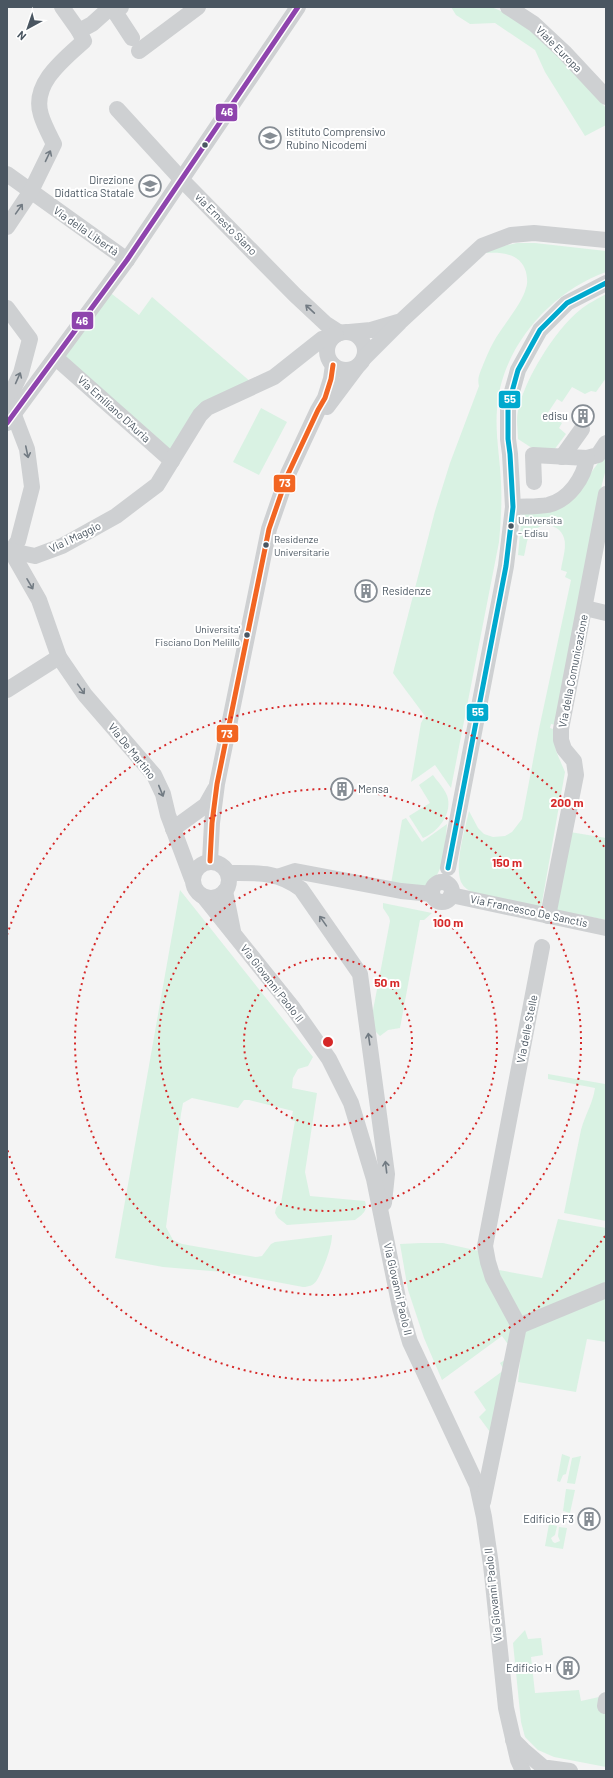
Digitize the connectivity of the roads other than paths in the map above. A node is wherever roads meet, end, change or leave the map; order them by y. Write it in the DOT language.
graph roads {
  1 [pos="62,7"];
  2 [pos="111,7"];
  3 [pos="121,7"];
  4 [pos="198,7"];
  5 [pos="298,7"];
  6 [pos="508,7"];
  7 [pos="79,31"];
  8 [pos="606,97"];
  9 [pos="117,109"];
  10 [pos="7,174"];
  11 [pos="182,180"];
  12 [pos="32,192"];
  13 [pos="7,227"];
  14 [pos="606,240"];
  15 [pos="127,260"];
  16 [pos="606,283"];
  17 [pos="7,308"];
  18 [pos="400,322"];
  19 [pos="342,333"];
  20 [pos="56,358"];
  21 [pos="297,360"];
  22 [pos="361,362"];
  23 [pos="332,363"];
  24 [pos="11,419"];
  25 [pos="313,423"];
  26 [pos="582,429"];
  27 [pos="606,443"];
  28 [pos="562,457"];
  29 [pos="587,458"];
  30 [pos="172,461"];
  31 [pos="534,482"];
  32 [pos="606,494"];
  33 [pos="513,507"];
  34 [pos="9,550"];
  35 [pos="601,555"];
  36 [pos="585,608"];
  37 [pos="606,614"];
  38 [pos="59,657"];
  39 [pos="7,690"];
  40 [pos="217,784"];
  41 [pos="173,829"];
  42 [pos="210,861"];
  43 [pos="228,873"];
  44 [pos="280,876"];
  45 [pos="192,879"];
  46 [pos="443,890"];
  47 [pos="225,891"];
  48 [pos="204,897"];
  49 [pos="548,916"];
  50 [pos="606,928"];
  51 [pos="234,934"];
  52 [pos="542,947"];
  53 [pos="382,1220"];
  54 [pos="606,1290"];
  55 [pos="519,1326"];
  56 [pos="482,1508"];
  57 [pos="513,1739"];
  58 [pos="543,1769"];
  59 [pos="524,1771"];
  60 [pos="570,1771"];
  1 -- 7 [label="street"];
  2 -- 7 [label="street"];
  3 -- 4 [label="street"];
  5 -- 11 [label="street"];
  6 -- 8 [label="street, Viale Europa"];
  12 -- 7 [label="street, one-way"];
  9 -- 11 [label="street, via Ernesto Siano"];
  10 -- 12 [label="street, Via della Libertà"];
  11 -- 15 [label="street"];
  19 -- 11 [label="street, via Ernesto Siano, one-way"];
  13 -- 12 [label="street, one-way"];
  12 -- 15 [label="street, Via della Libertà"];
  14 -- 18 [label="street"];
  15 -- 20 [label="street"];
  16 -- 33 [label="street"];
  24 -- 17 [label="street, one-way"];
  18 -- 19 [label="street"];
  18 -- 22 [label="street"];
  19 -- 21 [label="street"];
  19 -- 22 [label="street"];
  19 -- 23 [label="street"];
  20 -- 24 [label="street"];
  20 -- 30 [label="street, Via Emiliano D'Auria"];
  21 -- 23 [label="street"];
  21 -- 30 [label="street, Via I Maggio"];
  22 -- 23 [label="street"];
  22 -- 25 [label="street"];
  23 -- 25 [label="street"];
  24 -- 34 [label="street, one-way"];
  25 -- 40 [label="street"];
  26 -- 28 [label="street"];
  27 -- 29 [label="street"];
  28 -- 29 [label="street"];
  28 -- 31 [label="street"];
  29 -- 33 [label="street"];
  30 -- 34 [label="street, Via I Maggio"];
  32 -- 35 [label="street, Via della Comunicazione"];
  33 -- 46 [label="street"];
  34 -- 38 [label="street, Via De Martino, one-way"];
  35 -- 36 [label="street, Via della Comunicazione"];
  36 -- 37 [label="street"];
  36 -- 49 [label="street, Via della Comunicazione"];
  38 -- 39 [label="street"];
  38 -- 41 [label="street, Via De Martino, one-way"];
  40 -- 41 [label="street"];
  40 -- 42 [label="street"];
  41 -- 45 [label="street, Via De Martino"];
  42 -- 43 [label="street"];
  42 -- 45 [label="street"];
  43 -- 44 [label="street"];
  43 -- 47 [label="street"];
  44 -- 46 [label="street, Via Francesco De Sanctis"];
  53 -- 44 [label="street, one-way"];
  45 -- 48 [label="street"];
  46 -- 49 [label="street, Via Francesco De Sanctis"];
  47 -- 48 [label="street"];
  47 -- 51 [label="street, Via Giovanni Paolo II"];
  48 -- 51 [label="street, Via Giovanni Paolo II"];
  49 -- 50 [label="street, Via Francesco De Sanctis"];
  51 -- 53 [label="street, Via Giovanni Paolo II"];
  52 -- 55 [label="street, Via delle Stelle"];
  53 -- 56 [label="street, Via Giovanni Paolo II"];
  54 -- 55 [label="street"];
  55 -- 56 [label="street"];
  56 -- 57 [label="street, Via Giovanni Paolo II"];
  57 -- 58 [label="street"];
  57 -- 59 [label="street, Via Giovanni Paolo II"];
  58 -- 60 [label="street"];
}
